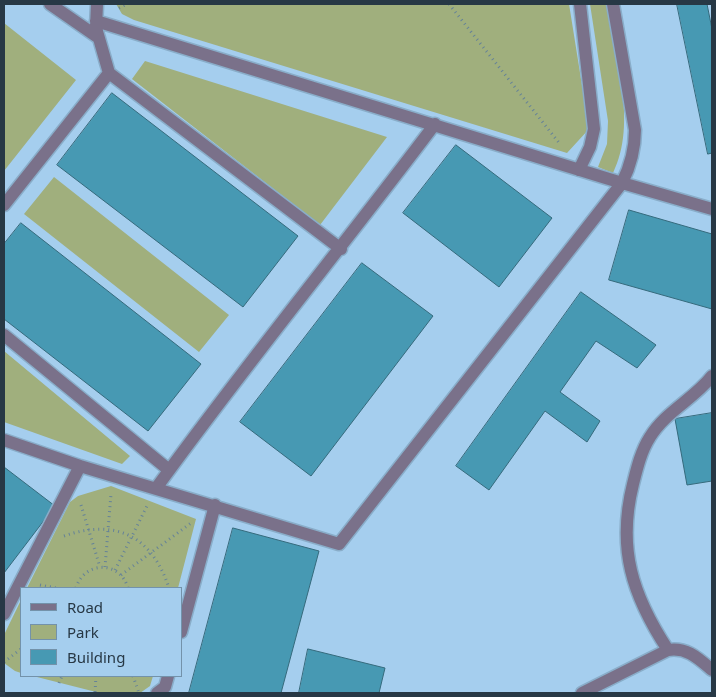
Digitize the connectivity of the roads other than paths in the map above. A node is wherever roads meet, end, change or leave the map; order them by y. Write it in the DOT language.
graph roads {
  1 [pos="50,4"];
  2 [pos="97,4"];
  3 [pos="580,4"];
  4 [pos="616,5"];
  5 [pos="96,21"];
  6 [pos="99,38"];
  7 [pos="109,73"];
  8 [pos="435,124"];
  9 [pos="579,170"];
  10 [pos="622,184"];
  11 [pos="4,205"];
  12 [pos="712,209"];
  13 [pos="341,249"];
  14 [pos="4,335"];
  15 [pos="712,376"];
  16 [pos="4,440"];
  17 [pos="80,466"];
  18 [pos="169,470"];
  19 [pos="157,488"];
  20 [pos="215,505"];
  21 [pos="4,614"];
  22 [pos="182,628"];
  23 [pos="668,650"];
  24 [pos="712,670"];
  25 [pos="168,677"];
  26 [pos="157,693"];
  27 [pos="582,693"];
  1 -- 6 [label="street"];
  2 -- 5 [label="street"];
  3 -- 9 [label="street"];
  4 -- 10 [label="street"];
  5 -- 6 [label="street"];
  5 -- 8 [label="street"];
  6 -- 7 [label="street"];
  7 -- 11 [label="street"];
  7 -- 13 [label="street"];
  8 -- 9 [label="street"];
  8 -- 13 [label="street"];
  9 -- 10 [label="street"];
  10 -- 12 [label="street"];
  10 -- 20 [label="street"];
  13 -- 18 [label="street"];
  14 -- 18 [label="street"];
  15 -- 23 [label="street"];
  16 -- 17 [label="street"];
  17 -- 19 [label="street"];
  17 -- 21 [label="street"];
  18 -- 19 [label="street"];
  19 -- 20 [label="street"];
  20 -- 22 [label="street"];
  23 -- 24 [label="street"];
  23 -- 27 [label="street"];
  25 -- 26 [label="street"];
}
